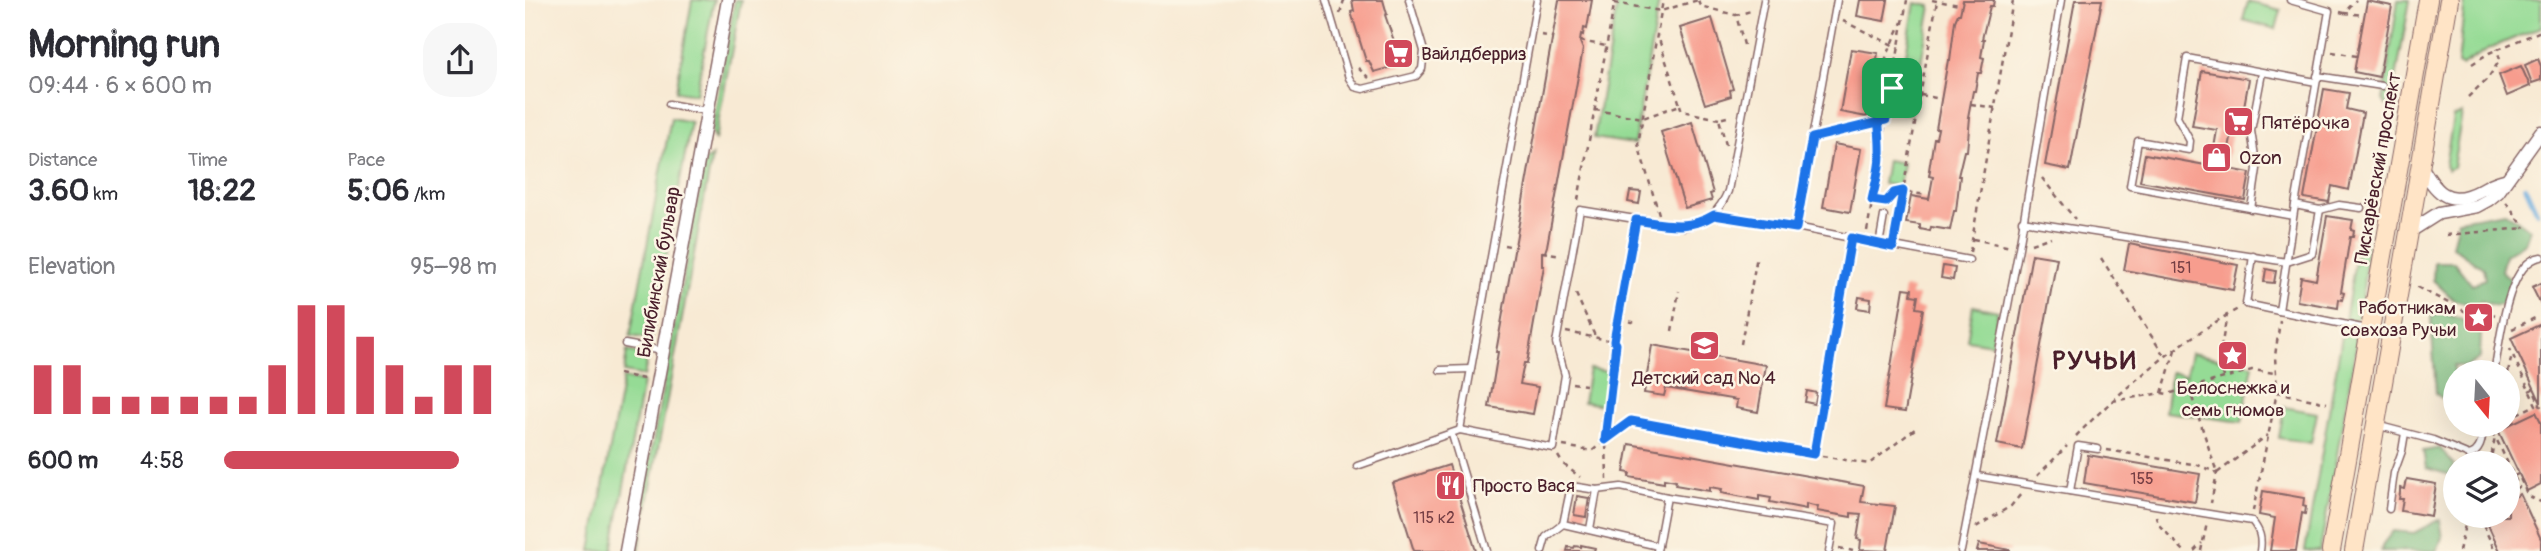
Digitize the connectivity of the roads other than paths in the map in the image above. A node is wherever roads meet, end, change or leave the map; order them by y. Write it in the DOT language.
graph roads {
  1 [pos="728,0"];
  2 [pos="1326,0"];
  3 [pos="1409,0"];
  4 [pos="1537,0"];
  5 [pos="1837,0"];
  6 [pos="2061,0"];
  7 [pos="2290,0"];
  8 [pos="2428,0"];
  9 [pos="2449,0"];
  10 [pos="1764,3"];
  11 [pos="2262,73"];
  12 [pos="2316,79"];
  13 [pos="2382,86"];
  14 [pos="669,104"];
  15 [pos="707,111"];
  16 [pos="2541,132"];
  17 [pos="2421,166"];
  18 [pos="2502,186"];
  19 [pos="2295,205"];
  20 [pos="2361,208"];
  21 [pos="2251,209"];
  22 [pos="2320,210"];
  23 [pos="1884,216"];
  24 [pos="2293,216"];
  25 [pos="2022,221"];
  26 [pos="2409,232"];
  27 [pos="1851,238"];
  28 [pos="1879,244"];
  29 [pos="2253,256"];
  30 [pos="2541,257"];
  31 [pos="1969,260"];
  32 [pos="2287,262"];
  33 [pos="2279,311"];
  34 [pos="2369,329"];
  35 [pos="625,344"];
  36 [pos="663,351"];
  37 [pos="2497,360"];
  38 [pos="1471,369"];
  39 [pos="1440,370"];
  40 [pos="2376,425"];
  41 [pos="1460,430"];
  42 [pos="2405,433"];
  43 [pos="1452,435"];
  44 [pos="2481,438"];
  45 [pos="2098,449"];
  46 [pos="1814,454"];
  47 [pos="1357,466"];
  48 [pos="1977,476"];
  49 [pos="1597,490"];
  50 [pos="2070,491"];
  51 [pos="1667,497"];
  52 [pos="2389,509"];
  53 [pos="1563,524"];
  54 [pos="1590,529"];
  55 [pos="1657,548"];
  56 [pos="1830,549"];
  57 [pos="626,551"];
  58 [pos="1487,551"];
  59 [pos="1542,551"];
  60 [pos="1961,551"];
  61 [pos="2260,551"];
  62 [pos="2331,551"];
  63 [pos="2354,551"];
  1 -- 15 [label="street, Билибинский бульвар"];
  2 -- 3 [label="lane"];
  4 -- 38 [label="lane"];
  5 -- 27 [label="lane"];
  6 -- 25 [label="lane"];
  7 -- 12 [label="lane"];
  8 -- 34 [label="main road, Пискарёвский проспект"];
  9 -- 17 [label="main road"];
  10 -- 41 [label="lane"];
  11 -- 12 [label="lane"];
  11 -- 21 [label="lane"];
  11 -- 21 [label="lane"];
  12 -- 13 [label="lane"];
  12 -- 19 [label="lane"];
  14 -- 15 [label="lane"];
  15 -- 36 [label="street, Билибинский бульвар"];
  16 -- 18 [label="street"];
  17 -- 18 [label="street"];
  17 -- 26 [label="main road"];
  18 -- 26 [label="street"];
  19 -- 22 [label="lane"];
  19 -- 24 [label="lane"];
  20 -- 22 [label="lane"];
  21 -- 24 [label="lane"];
  22 -- 32 [label="lane"];
  23 -- 28 [label="lane"];
  24 -- 32 [label="lane"];
  25 -- 29 [label="lane"];
  25 -- 48 [label="lane"];
  26 -- 40 [label="main road"];
  27 -- 28 [label="lane"];
  27 -- 46 [label="lane"];
  28 -- 31 [label="lane"];
  29 -- 32 [label="lane"];
  29 -- 33 [label="lane"];
  30 -- 37 [label="lane"];
  32 -- 33 [label="lane"];
  33 -- 34 [label="lane"];
  34 -- 62 [label="main road, Пискарёвский проспект"];
  35 -- 36 [label="lane"];
  36 -- 57 [label="street, Билибинский бульвар"];
  38 -- 39 [label="lane"];
  38 -- 41 [label="lane"];
  40 -- 42 [label="lane"];
  40 -- 63 [label="main road"];
  41 -- 43 [label="lane"];
  42 -- 44 [label="lane"];
  42 -- 52 [label="lane"];
  43 -- 47 [label="lane"];
  43 -- 58 [label="lane"];
  45 -- 50 [label="lane"];
  48 -- 50 [label="lane"];
  48 -- 60 [label="lane"];
  49 -- 51 [label="lane"];
  49 -- 53 [label="lane"];
  49 -- 54 [label="lane"];
  50 -- 61 [label="lane"];
  51 -- 55 [label="lane"];
  51 -- 56 [label="lane"];
  53 -- 54 [label="lane"];
  53 -- 59 [label="lane"];
  54 -- 55 [label="lane"];
}
